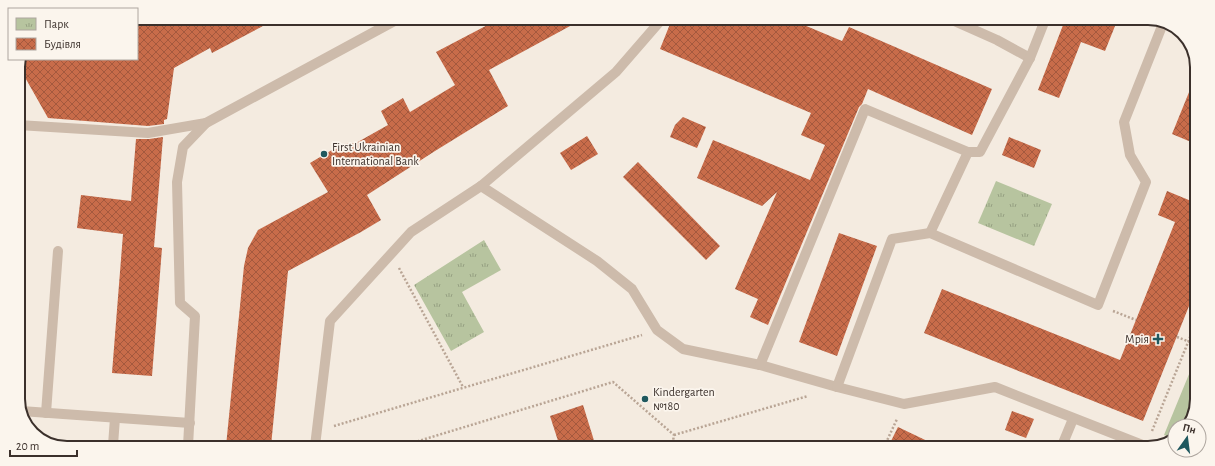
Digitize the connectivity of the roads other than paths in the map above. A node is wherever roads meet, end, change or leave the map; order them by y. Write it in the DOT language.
graph roads {
  1 [pos="387,25"];
  2 [pos="657,25"];
  3 [pos="963,25"];
  4 [pos="1044,25"];
  5 [pos="1162,27"];
  6 [pos="1030,58"];
  7 [pos="206,123"];
  8 [pos="25,125"];
  9 [pos="968,152"];
  10 [pos="481,186"];
  11 [pos="930,233"];
  12 [pos="58,251"];
  13 [pos="760,365"];
  14 [pos="837,387"];
  15 [pos="27,411"];
  16 [pos="46,413"];
  17 [pos="115,418"];
  18 [pos="1073,419"];
  19 [pos="190,423"];
  20 [pos="113,441"];
  21 [pos="188,441"];
  22 [pos="315,441"];
  23 [pos="1064,441"];
  24 [pos="1132,441"];
  1 -- 7 [label="lane"];
  2 -- 10 [label="lane"];
  3 -- 6 [label="lane"];
  4 -- 6 [label="lane"];
  5 -- 11 [label="lane"];
  6 -- 9 [label="lane"];
  7 -- 8 [label="lane"];
  7 -- 19 [label="lane"];
  9 -- 11 [label="lane"];
  9 -- 13 [label="lane"];
  10 -- 13 [label="lane"];
  10 -- 22 [label="lane"];
  11 -- 14 [label="lane"];
  12 -- 16 [label="lane"];
  13 -- 14 [label="lane"];
  14 -- 18 [label="lane"];
  15 -- 16 [label="lane"];
  16 -- 17 [label="lane"];
  17 -- 19 [label="lane"];
  17 -- 20 [label="lane"];
  18 -- 23 [label="lane"];
  18 -- 24 [label="lane"];
  19 -- 21 [label="lane"];
}
